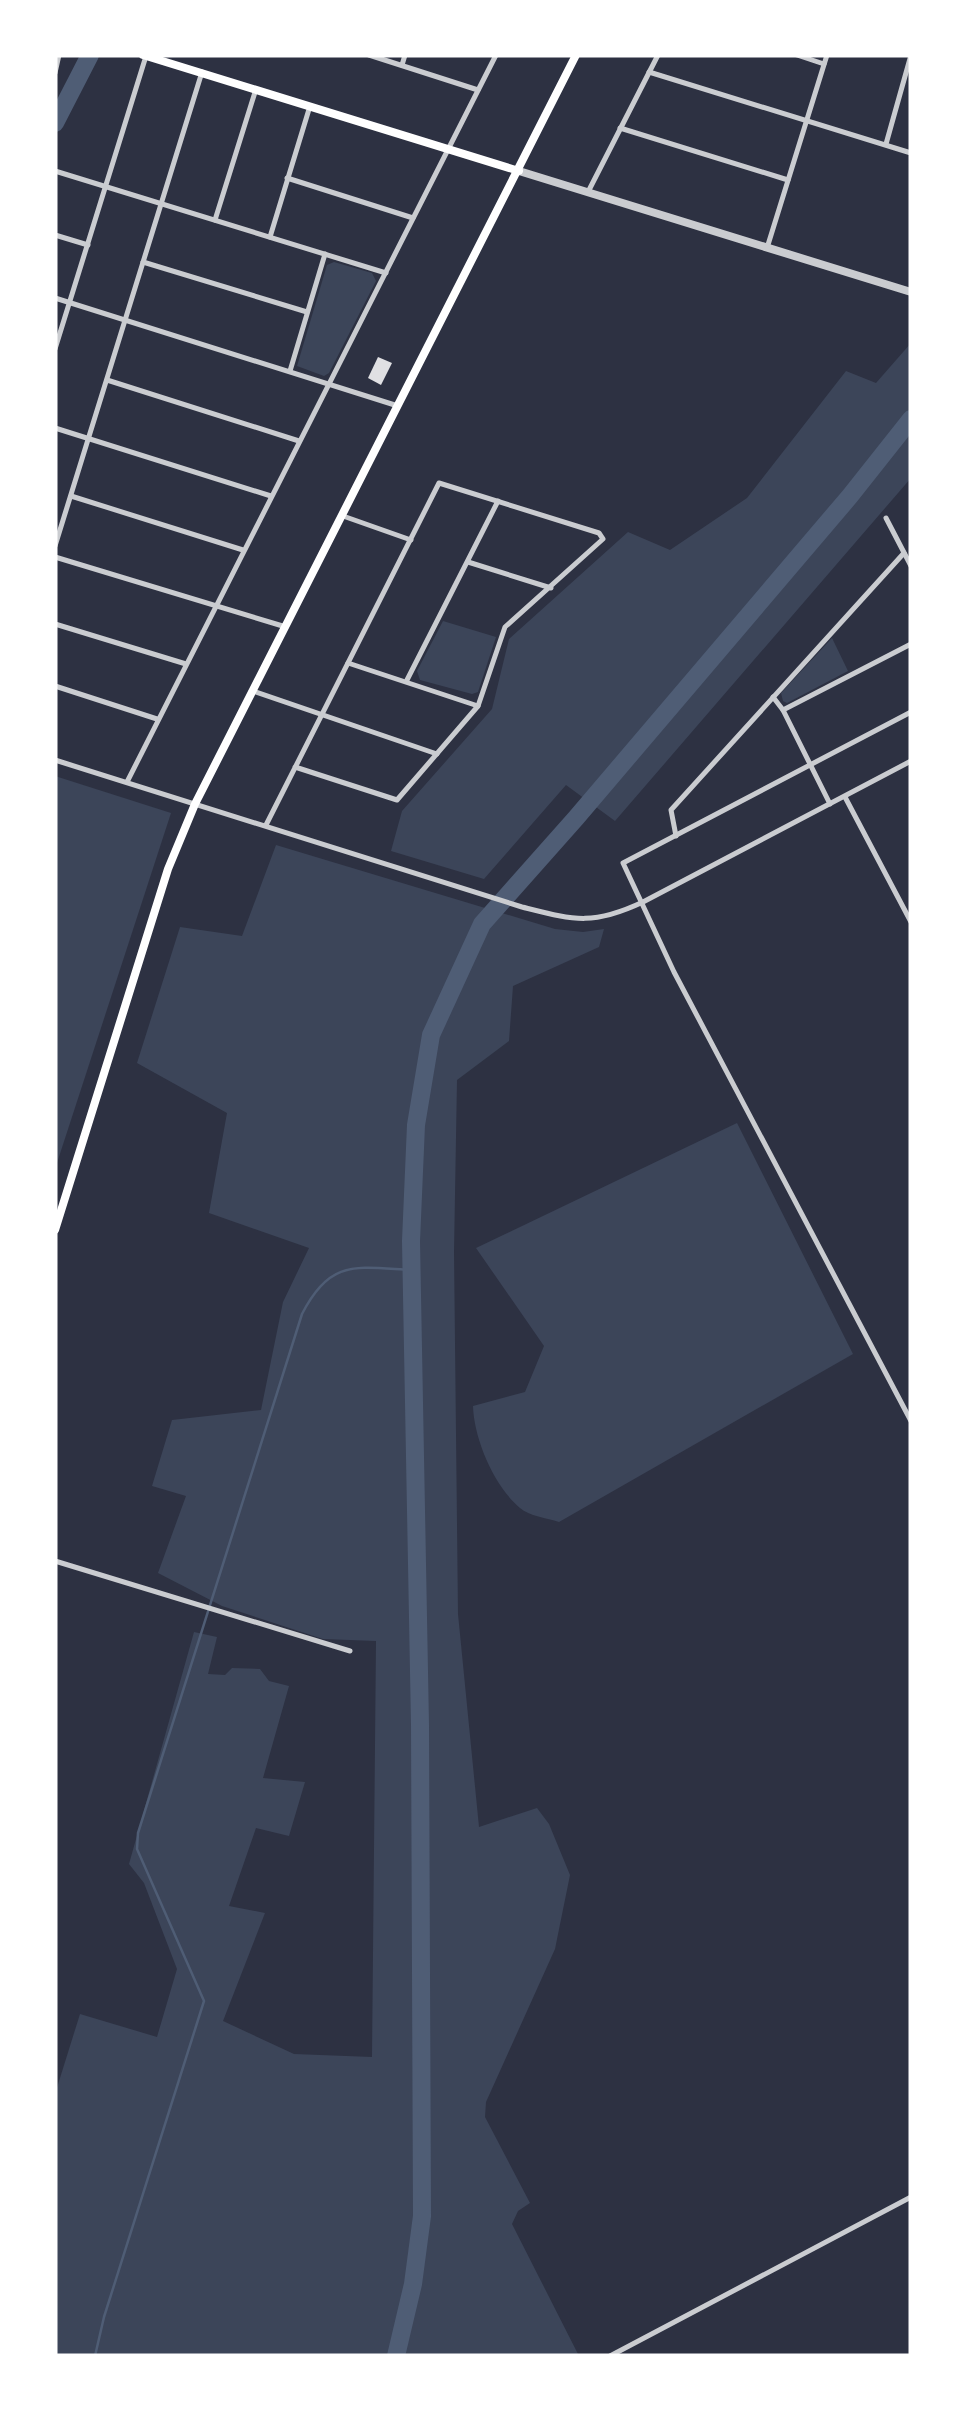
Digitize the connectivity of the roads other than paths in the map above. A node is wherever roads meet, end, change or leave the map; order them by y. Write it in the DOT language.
graph roads {
  1 [pos="59,55"];
  2 [pos="145,55"];
  3 [pos="370,55"];
  4 [pos="405,55"];
  5 [pos="496,55"];
  6 [pos="576,55"];
  7 [pos="658,55"];
  8 [pos="797,55"];
  9 [pos="827,55"];
  10 [pos="911,55"];
  11 [pos="824,64"];
  12 [pos="402,65"];
  13 [pos="202,72"];
  14 [pos="649,72"];
  15 [pos="55,74"];
  16 [pos="902,86"];
  17 [pos="256,89"];
  18 [pos="911,89"];
  19 [pos="478,90"];
  20 [pos="310,106"];
  21 [pos="806,122"];
  22 [pos="620,128"];
  23 [pos="886,144"];
  24 [pos="448,148"];
  25 [pos="911,152"];
  26 [pos="518,171"];
  27 [pos="55,172"];
  28 [pos="288,178"];
  29 [pos="788,180"];
  30 [pos="106,186"];
  31 [pos="588,192"];
  32 [pos="160,203"];
  33 [pos="414,218"];
  34 [pos="215,220"];
  35 [pos="55,235"];
  36 [pos="270,237"];
  37 [pos="88,245"];
  38 [pos="767,248"];
  39 [pos="325,254"];
  40 [pos="142,262"];
  41 [pos="386,273"];
  42 [pos="911,292"];
  43 [pos="55,298"];
  44 [pos="70,303"];
  45 [pos="307,312"];
  46 [pos="124,321"];
  47 [pos="55,349"];
  48 [pos="290,372"];
  49 [pos="107,380"];
  50 [pos="330,384"];
  51 [pos="398,406"];
  52 [pos="55,428"];
  53 [pos="88,438"];
  54 [pos="300,441"];
  55 [pos="71,496"];
  56 [pos="271,496"];
  57 [pos="498,501"];
  58 [pos="342,516"];
  59 [pos="886,518"];
  60 [pos="411,540"];
  61 [pos="55,546"];
  62 [pos="243,550"];
  63 [pos="904,553"];
  64 [pos="55,556"];
  65 [pos="468,562"];
  66 [pos="911,566"];
  67 [pos="551,588"];
  68 [pos="217,606"];
  69 [pos="55,624"];
  70 [pos="286,628"];
  71 [pos="911,644"];
  72 [pos="348,662"];
  73 [pos="186,664"];
  74 [pos="407,680"];
  75 [pos="55,686"];
  76 [pos="253,692"];
  77 [pos="772,698"];
  78 [pos="478,706"];
  79 [pos="783,710"];
  80 [pos="911,712"];
  81 [pos="322,716"];
  82 [pos="158,719"];
  83 [pos="437,754"];
  84 [pos="55,760"];
  85 [pos="911,761"];
  86 [pos="811,765"];
  87 [pos="295,767"];
  88 [pos="126,782"];
  89 [pos="844,796"];
  90 [pos="196,804"];
  91 [pos="830,804"];
  92 [pos="266,825"];
  93 [pos="676,836"];
  94 [pos="642,902"];
  95 [pos="911,922"];
  96 [pos="55,1230"];
  97 [pos="911,1420"];
  98 [pos="55,1561"];
  99 [pos="350,1650"];
  100 [pos="911,2197"];
  101 [pos="610,2356"];
  1 -- 15 [label="street"];
  2 -- 13 [label="main road"];
  2 -- 30 [label="street"];
  3 -- 12 [label="street"];
  4 -- 12 [label="street"];
  5 -- 19 [label="street"];
  6 -- 26 [label="main road"];
  7 -- 14 [label="street"];
  8 -- 11 [label="street"];
  9 -- 11 [label="street"];
  10 -- 16 [label="street"];
  11 -- 21 [label="street"];
  12 -- 19 [label="street"];
  13 -- 17 [label="main road"];
  13 -- 32 [label="street"];
  14 -- 21 [label="street"];
  14 -- 22 [label="street"];
  16 -- 18 [label="street"];
  16 -- 23 [label="street"];
  17 -- 20 [label="main road"];
  17 -- 34 [label="street"];
  19 -- 24 [label="street"];
  20 -- 24 [label="main road"];
  20 -- 28 [label="street"];
  21 -- 23 [label="street"];
  21 -- 29 [label="street"];
  22 -- 29 [label="street"];
  22 -- 31 [label="street"];
  23 -- 25 [label="street"];
  24 -- 26 [label="main road"];
  24 -- 33 [label="street"];
  26 -- 31 [label="street"];
  26 -- 51 [label="main road"];
  27 -- 30 [label="street"];
  28 -- 33 [label="street"];
  28 -- 36 [label="street"];
  29 -- 38 [label="street"];
  30 -- 32 [label="street"];
  30 -- 37 [label="street"];
  31 -- 38 [label="street"];
  32 -- 34 [label="street"];
  32 -- 40 [label="street"];
  33 -- 41 [label="street"];
  34 -- 36 [label="street"];
  35 -- 37 [label="street"];
  36 -- 39 [label="street"];
  37 -- 44 [label="street"];
  38 -- 42 [label="street"];
  39 -- 41 [label="street"];
  39 -- 45 [label="street"];
  40 -- 45 [label="street"];
  40 -- 46 [label="street"];
  41 -- 50 [label="street"];
  43 -- 44 [label="street"];
  44 -- 46 [label="street"];
  44 -- 47 [label="street"];
  45 -- 48 [label="street"];
  46 -- 48 [label="street"];
  46 -- 49 [label="street"];
  48 -- 50 [label="street"];
  49 -- 53 [label="street"];
  49 -- 54 [label="street"];
  50 -- 51 [label="street"];
  50 -- 54 [label="street"];
  51 -- 58 [label="main road"];
  52 -- 53 [label="street"];
  53 -- 55 [label="street"];
  53 -- 56 [label="street"];
  54 -- 56 [label="street"];
  55 -- 61 [label="street"];
  55 -- 62 [label="street"];
  56 -- 62 [label="street"];
  57 -- 60 [label="street"];
  57 -- 65 [label="street"];
  57 -- 67 [label="street"];
  58 -- 60 [label="street"];
  58 -- 70 [label="main road"];
  59 -- 63 [label="street"];
  60 -- 72 [label="street"];
  62 -- 68 [label="street"];
  63 -- 66 [label="street"];
  63 -- 77 [label="street"];
  64 -- 68 [label="street"];
  65 -- 67 [label="street"];
  65 -- 74 [label="street"];
  67 -- 78 [label="street"];
  68 -- 70 [label="street"];
  68 -- 73 [label="street"];
  69 -- 73 [label="street"];
  70 -- 76 [label="main road"];
  71 -- 79 [label="street"];
  72 -- 74 [label="street"];
  72 -- 81 [label="street"];
  73 -- 82 [label="street"];
  74 -- 78 [label="street"];
  75 -- 82 [label="street"];
  76 -- 81 [label="street"];
  76 -- 90 [label="main road"];
  77 -- 79 [label="street"];
  77 -- 93 [label="street"];
  78 -- 83 [label="street"];
  79 -- 86 [label="street"];
  80 -- 86 [label="street"];
  81 -- 83 [label="street"];
  81 -- 87 [label="street"];
  82 -- 88 [label="street"];
  83 -- 87 [label="street"];
  84 -- 88 [label="street"];
  85 -- 89 [label="street"];
  86 -- 91 [label="street"];
  86 -- 93 [label="street"];
  87 -- 92 [label="street"];
  88 -- 90 [label="street"];
  89 -- 91 [label="street"];
  89 -- 95 [label="street"];
  90 -- 92 [label="street"];
  90 -- 96 [label="main road"];
  91 -- 94 [label="street"];
  92 -- 94 [label="street"];
  93 -- 94 [label="street"];
  94 -- 97 [label="street"];
  98 -- 99 [label="street"];
  100 -- 101 [label="street"];
}
